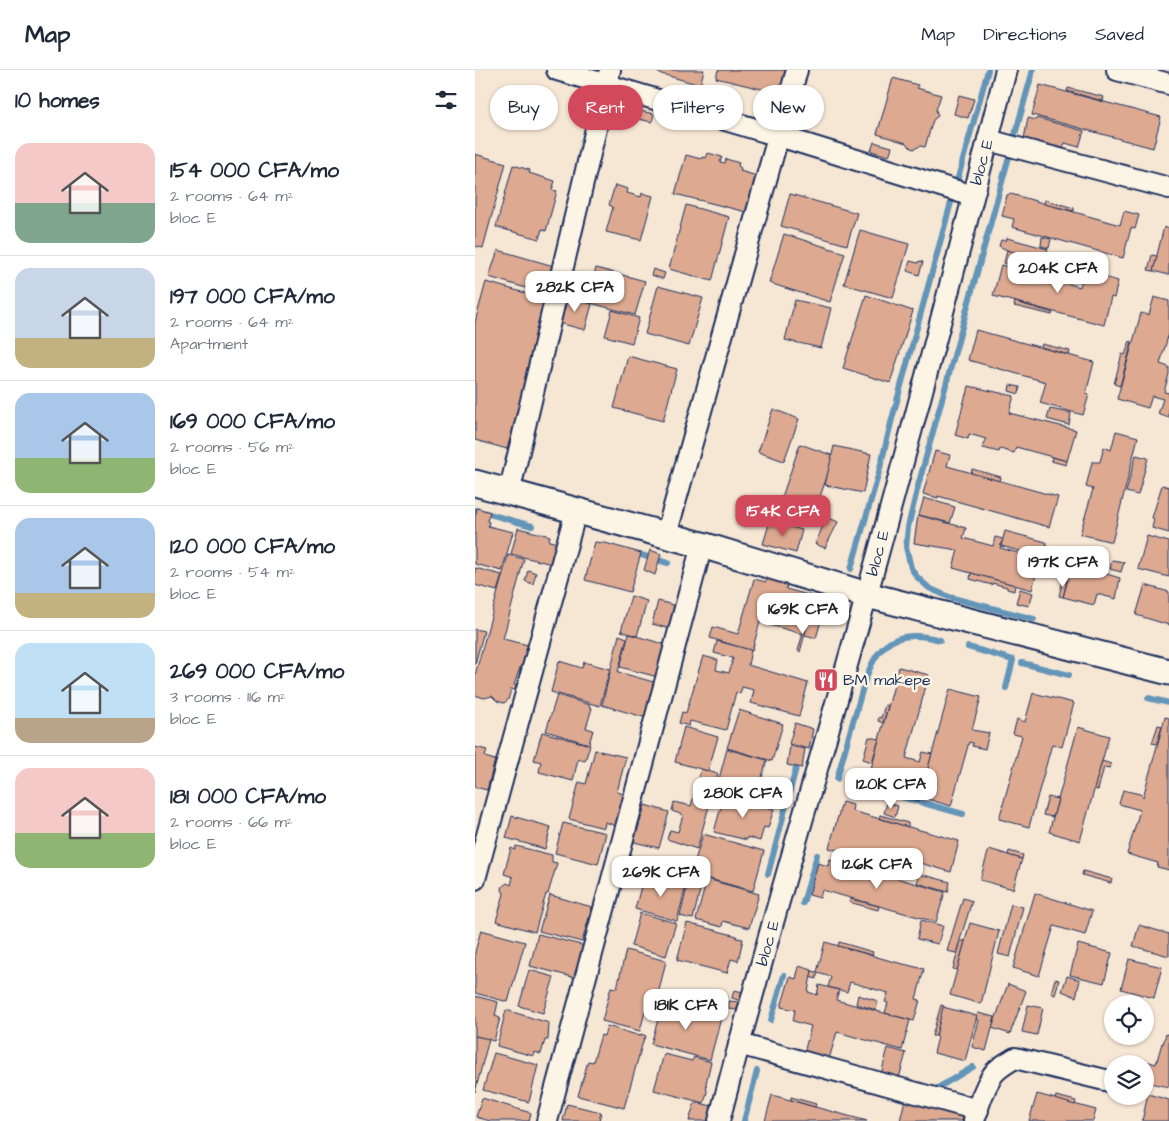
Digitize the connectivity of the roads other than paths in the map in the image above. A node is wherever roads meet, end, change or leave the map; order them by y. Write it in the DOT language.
graph roads {
  1 [pos="557,70"];
  2 [pos="797,70"];
  3 [pos="1006,70"];
  4 [pos="1117,70"];
  5 [pos="608,77"];
  6 [pos="1169,84"];
  7 [pos="779,136"];
  8 [pos="988,140"];
  9 [pos="1169,188"];
  10 [pos="973,196"];
  11 [pos="475,483"];
  12 [pos="509,493"];
  13 [pos="576,511"];
  14 [pos="666,535"];
  15 [pos="702,545"];
  16 [pos="867,595"];
  17 [pos="1169,672"];
  18 [pos="475,879"];
  19 [pos="739,1044"];
  20 [pos="1104,1080"];
  21 [pos="976,1115"];
  22 [pos="547,1121"];
  23 [pos="719,1121"];
  1 -- 5 [label="street"];
  2 -- 7 [label="street"];
  3 -- 8 [label="street, bloc E"];
  4 -- 6 [label="street"];
  5 -- 7 [label="street"];
  5 -- 12 [label="street"];
  7 -- 10 [label="street"];
  7 -- 14 [label="street"];
  8 -- 9 [label="street"];
  8 -- 10 [label="street, bloc E"];
  10 -- 16 [label="street, bloc E"];
  11 -- 12 [label="street"];
  12 -- 13 [label="street"];
  13 -- 14 [label="street"];
  13 -- 18 [label="street"];
  14 -- 15 [label="street"];
  15 -- 16 [label="street"];
  15 -- 22 [label="street"];
  16 -- 17 [label="street"];
  16 -- 19 [label="street, bloc E"];
  19 -- 21 [label="street"];
  19 -- 23 [label="street, bloc E"];
  20 -- 21 [label="street"];
}
